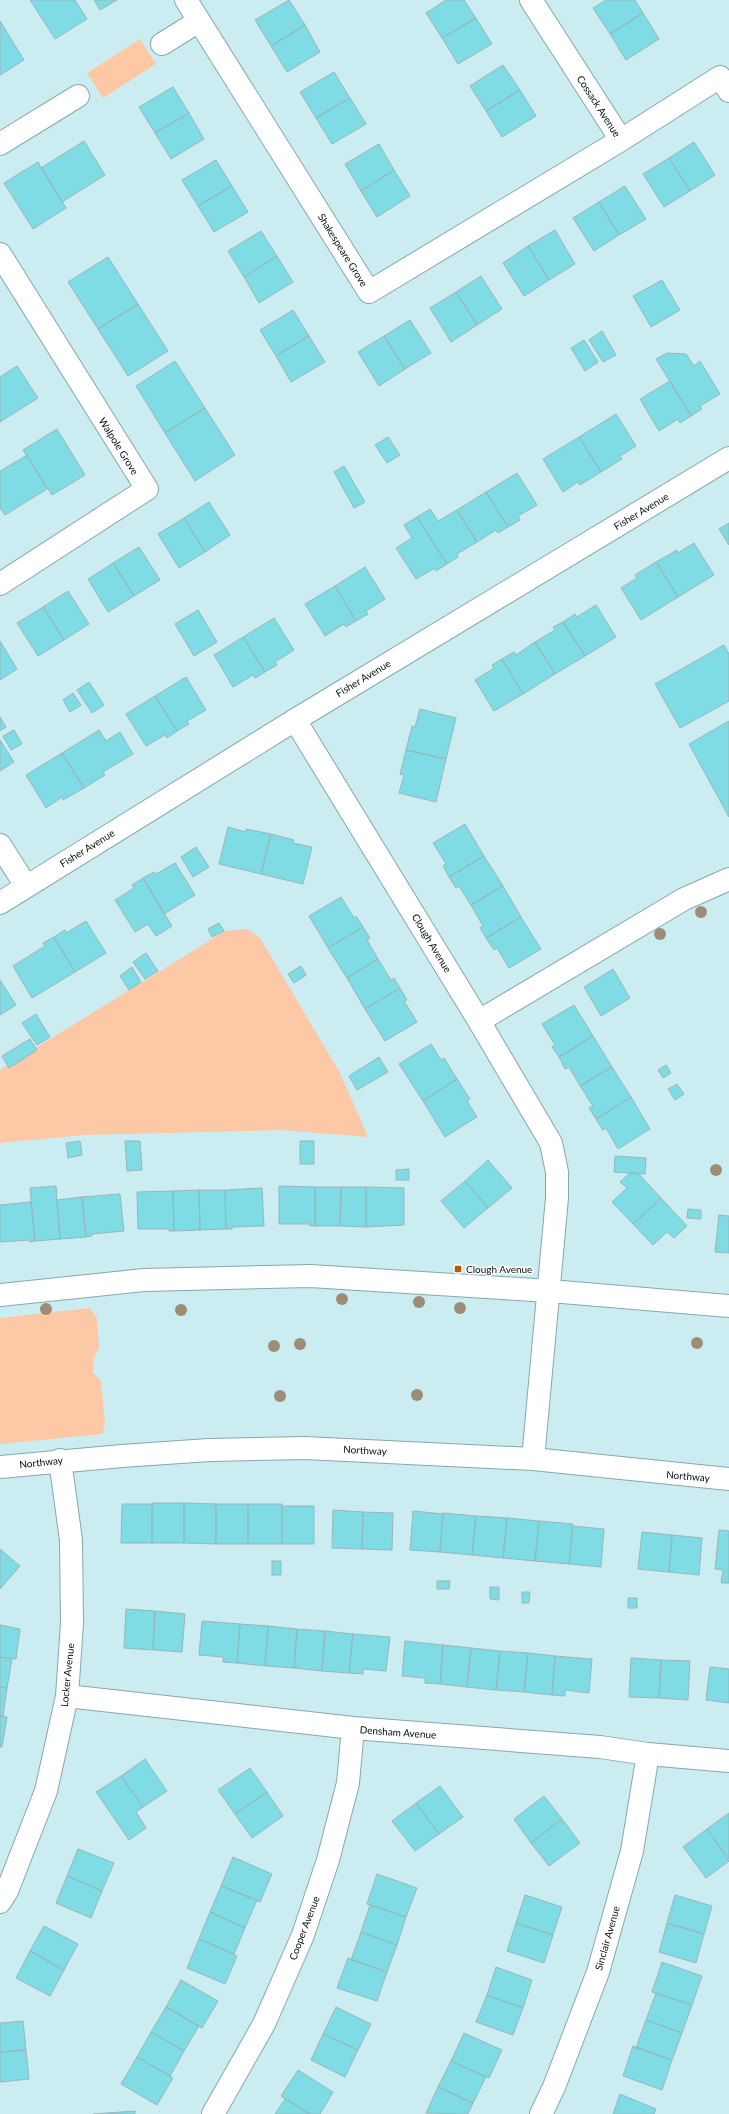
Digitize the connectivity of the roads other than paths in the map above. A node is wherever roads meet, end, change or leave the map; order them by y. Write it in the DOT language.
graph roads {
  1 [pos="186,0"];
  2 [pos="531,0"];
  3 [pos="198,21"];
  4 [pos="162,44"];
  5 [pos="729,91"];
  6 [pos="78,96"];
  7 [pos="621,140"];
  8 [pos="0,144"];
  9 [pos="0,254"];
  10 [pos="729,458"];
  11 [pos="0,584"];
  12 [pos="295,720"];
  13 [pos="0,845"];
  14 [pos="729,879"];
  15 [pos="26,886"];
  16 [pos="0,903"];
  17 [pos="479,1021"];
  18 [pos="550,1291"];
  19 [pos="0,1295"];
  20 [pos="729,1306"];
  21 [pos="60,1460"];
  22 [pos="533,1460"];
  23 [pos="0,1467"];
  24 [pos="729,1479"];
  25 [pos="67,1696"];
  26 [pos="353,1728"];
  27 [pos="648,1754"];
  28 [pos="729,1761"];
  29 [pos="0,1902"];
  30 [pos="213,2114"];
  31 [pos="541,2114"];
  1 -- 3 [label="street, Shakespeare Grove"];
  2 -- 7 [label="street, Cossack Avenue"];
  3 -- 4 [label="street"];
  3 -- 7 [label="street, Shakespeare Grove"];
  5 -- 7 [label="street, Cossack Avenue"];
  6 -- 8 [label="street"];
  9 -- 11 [label="street, Walpole Grove"];
  10 -- 12 [label="street, Fisher Avenue"];
  12 -- 15 [label="street, Fisher Avenue"];
  12 -- 17 [label="street, Clough Avenue"];
  13 -- 15 [label="street"];
  14 -- 17 [label="street"];
  15 -- 16 [label="street, Fisher Avenue"];
  17 -- 18 [label="street, Clough Avenue"];
  18 -- 19 [label="street"];
  18 -- 20 [label="street"];
  18 -- 22 [label="street, Clough Avenue"];
  21 -- 22 [label="street, Northway"];
  21 -- 23 [label="street, Northway"];
  21 -- 25 [label="street, Locker Avenue"];
  22 -- 24 [label="street, Northway"];
  25 -- 26 [label="street, Densham Avenue"];
  25 -- 29 [label="street, Locker Avenue"];
  26 -- 27 [label="street, Densham Avenue"];
  26 -- 30 [label="street, Cooper Avenue"];
  27 -- 28 [label="street, Densham Avenue"];
  27 -- 31 [label="street, Sinclair Avenue"];
}
